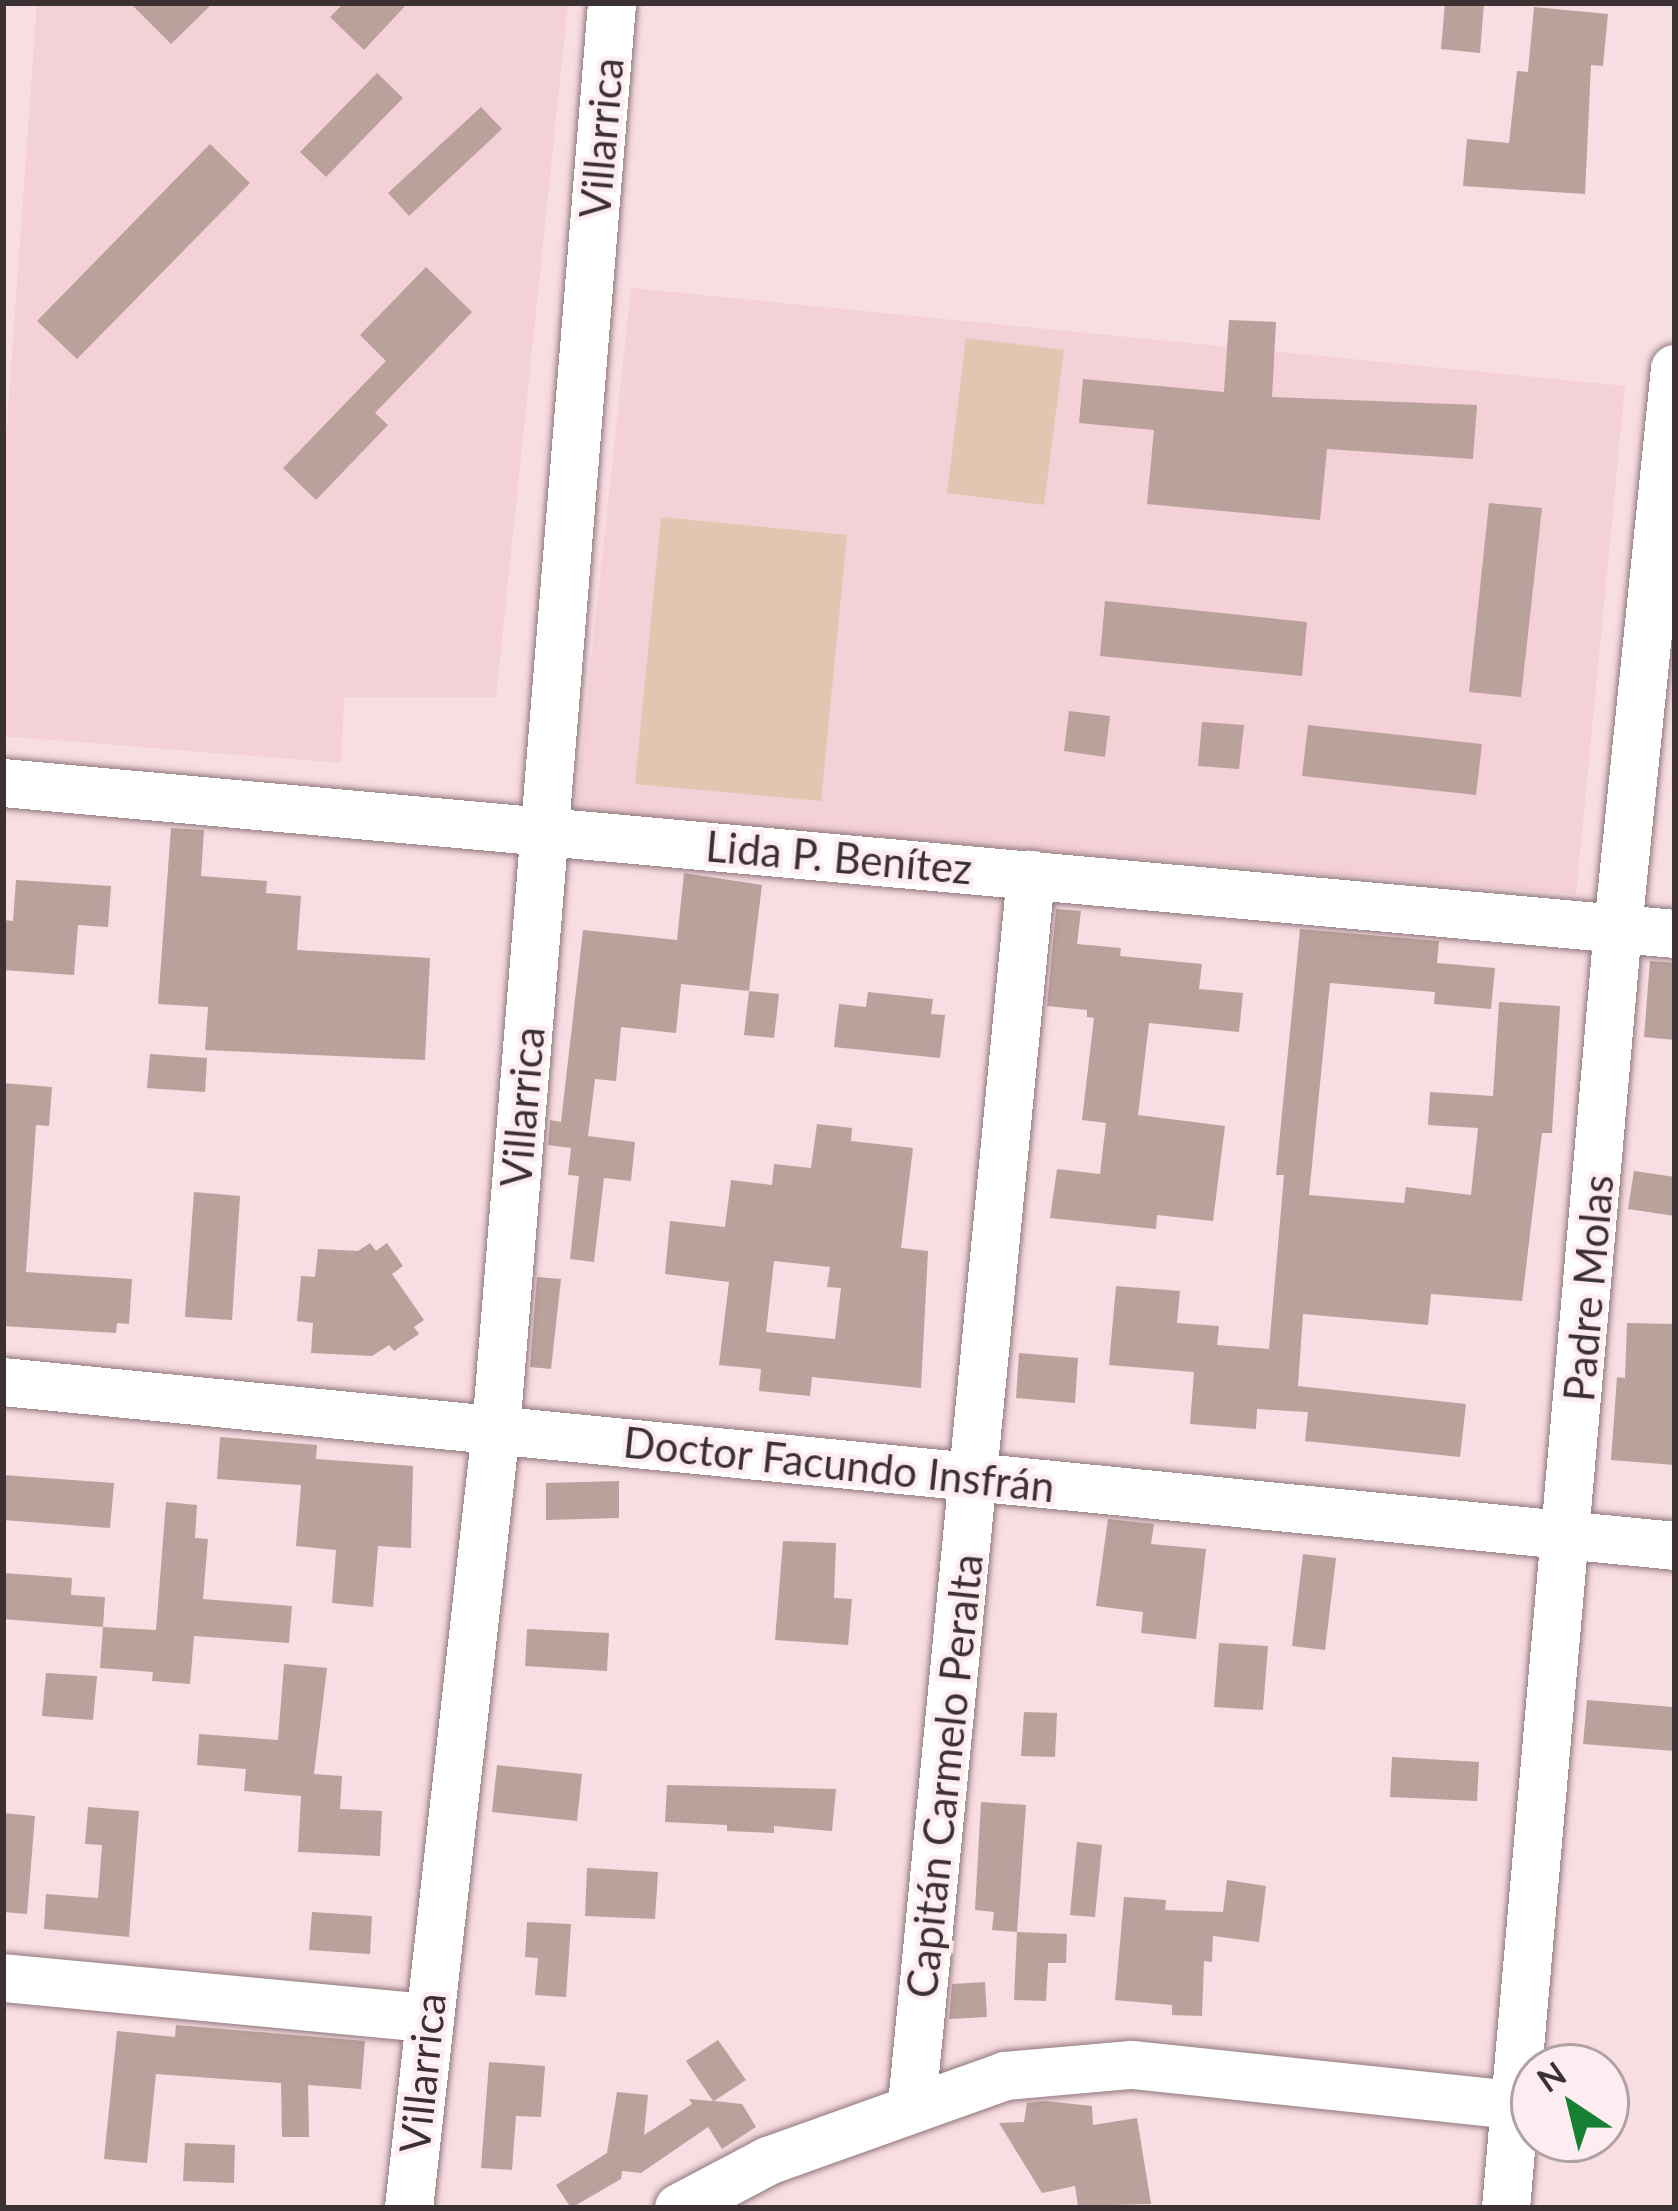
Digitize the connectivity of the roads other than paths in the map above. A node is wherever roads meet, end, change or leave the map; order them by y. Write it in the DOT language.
graph roads {
  1 [pos="612,3"];
  2 [pos="1675,368"];
  3 [pos="3,783"];
  4 [pos="544,830"];
  5 [pos="1030,874"];
  6 [pos="1618,928"];
  7 [pos="1675,934"];
  8 [pos="3,1382"];
  9 [pos="496,1430"];
  10 [pos="973,1478"];
  11 [pos="1568,1536"];
  12 [pos="1675,1546"];
  13 [pos="3,1978"];
  14 [pos="426,2018"];
  15 [pos="1520,2043"];
  16 [pos="912,2105"];
  17 [pos="1510,2105"];
  18 [pos="1510,2156"];
  19 [pos="409,2208"];
  20 [pos="680,2208"];
  21 [pos="1506,2208"];
  1 -- 4 [label="street, Villarrica"];
  2 -- 6 [label="street, Padre Molas"];
  3 -- 4 [label="street, Lida P. Benítez"];
  4 -- 5 [label="street, Lida P. Benítez"];
  4 -- 9 [label="street, Villarrica"];
  5 -- 6 [label="street, Lida P. Benítez"];
  5 -- 10 [label="street, Capitán Carmelo Peralta"];
  6 -- 7 [label="street, Lida P. Benítez"];
  6 -- 11 [label="street, Padre Molas"];
  8 -- 9 [label="street, Doctor Facundo Insfrán"];
  9 -- 10 [label="street, Doctor Facundo Insfrán"];
  9 -- 14 [label="street, Villarrica"];
  10 -- 11 [label="street, Doctor Facundo Insfrán"];
  10 -- 16 [label="street, Capitán Carmelo Peralta"];
  11 -- 12 [label="street, Doctor Facundo Insfrán"];
  11 -- 15 [label="street, Padre Molas"];
  13 -- 14 [label="street"];
  14 -- 19 [label="street, Villarrica"];
  16 -- 17 [label="street"];
  16 -- 20 [label="street"];
  18 -- 21 [label="street, Padre Molas"];
}
